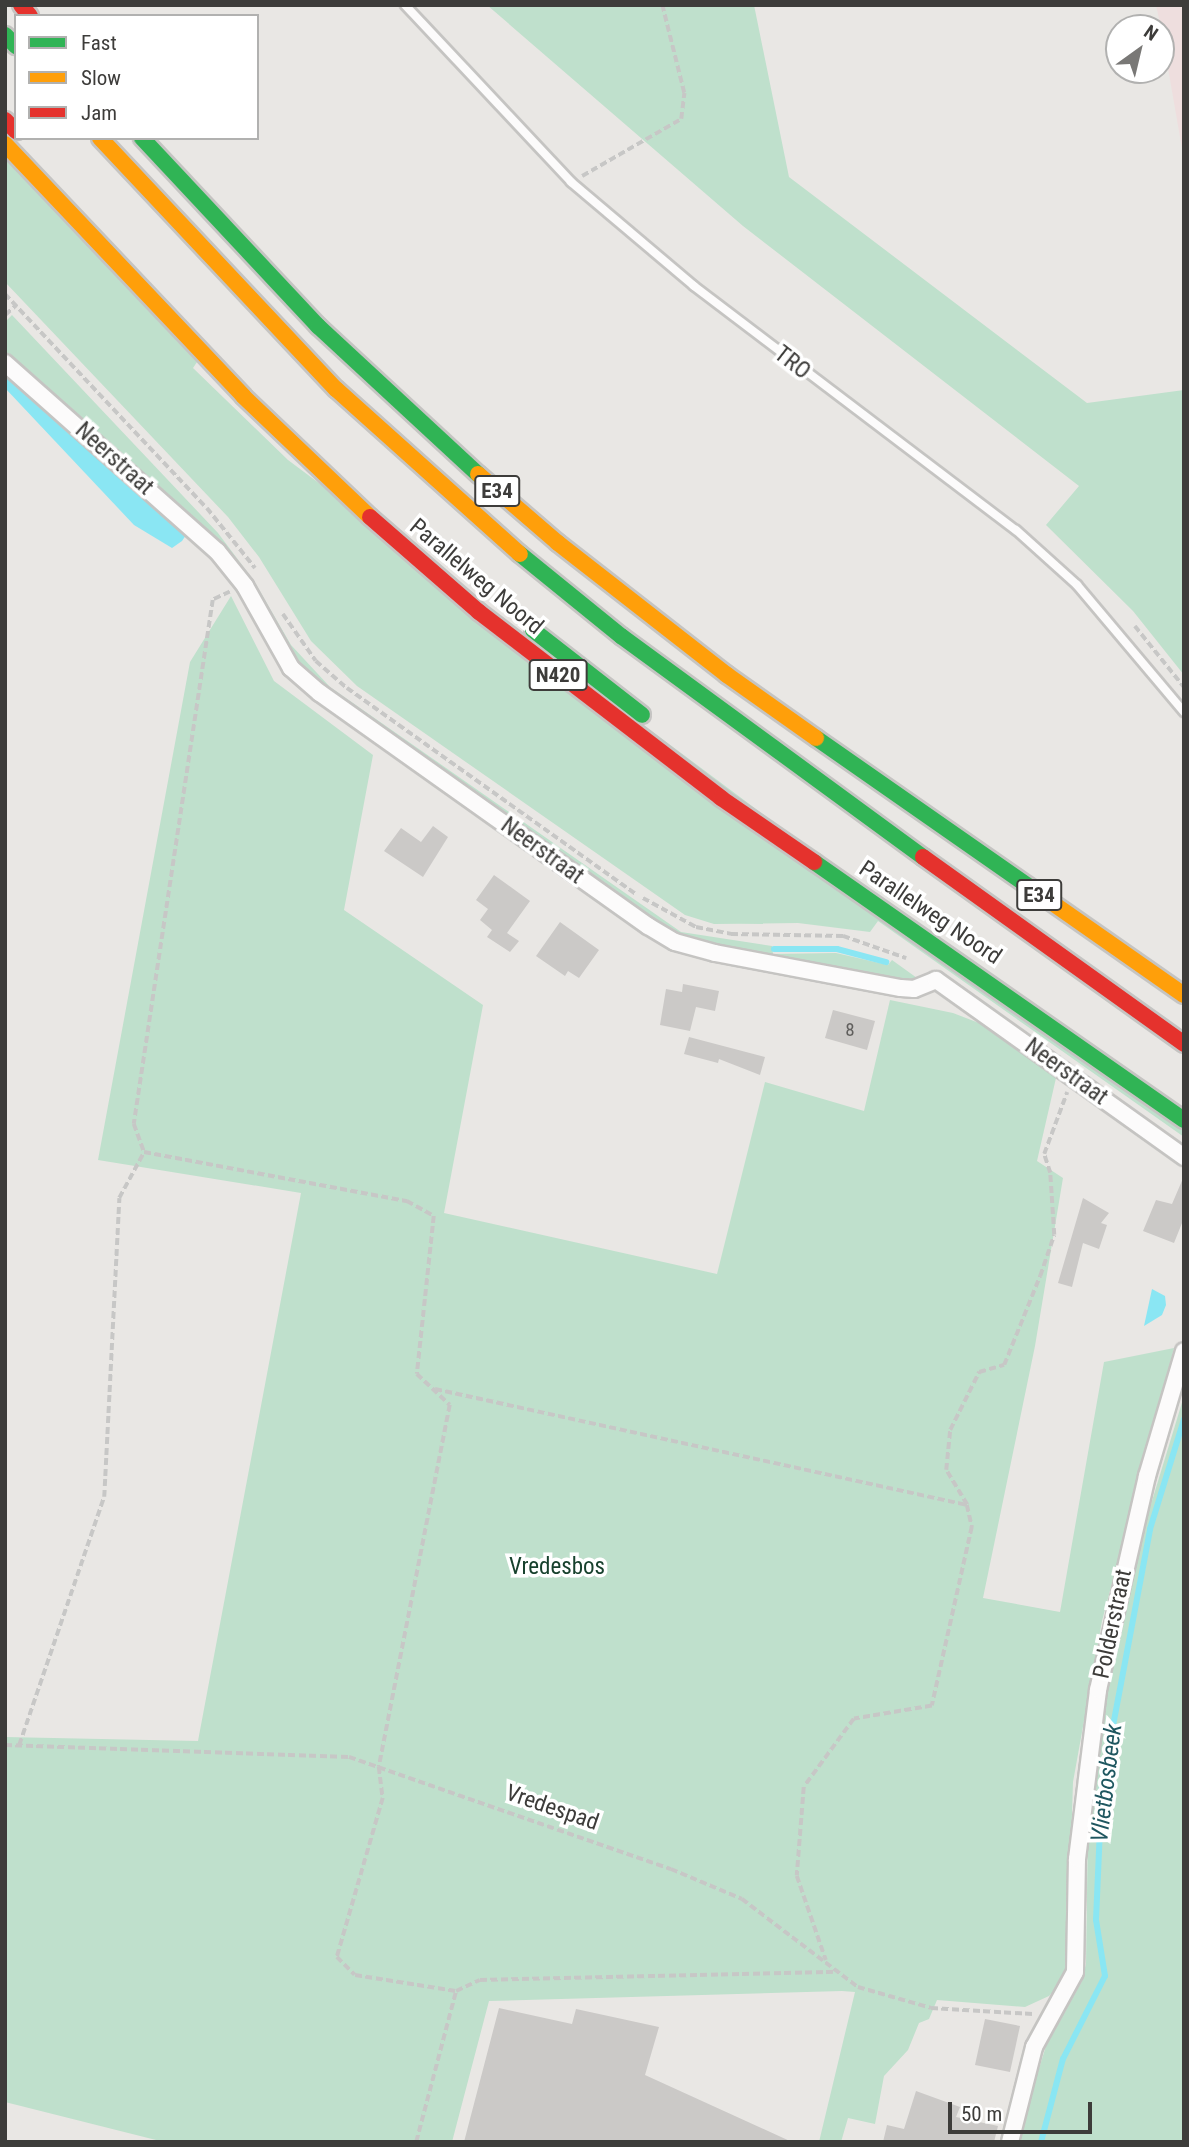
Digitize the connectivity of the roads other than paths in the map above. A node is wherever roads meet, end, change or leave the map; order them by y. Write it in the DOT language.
graph roads {
  1 [pos="405,5"];
  2 [pos="24,140"];
  3 [pos="102,140"];
  4 [pos="144,140"];
  5 [pos="5,144"];
  6 [pos="5,363"];
  7 [pos="450,563"];
  8 [pos="515,616"];
  9 [pos="1184,712"];
  10 [pos="665,733"];
  11 [pos="1184,995"];
  12 [pos="1184,1044"];
  13 [pos="1140,1068"];
  14 [pos="1184,1099"];
  15 [pos="1184,1120"];
  16 [pos="1184,1157"];
  17 [pos="1184,1352"];
  18 [pos="1010,2142"];
  1 -- 9 [label="lane, TRO"];
  2 -- 7 [label="highway, Parallelweg Noord"];
  3 -- 12 [label="highway, E34"];
  4 -- 11 [label="highway, E34"];
  5 -- 15 [label="highway, Parallelweg Noord / N420"];
  6 -- 16 [label="street, Neerstraat"];
  8 -- 10 [label="highway, Parallelweg Noord / N420"];
  13 -- 14 [label="highway"];
  17 -- 18 [label="street, Polderstraat"];
}
